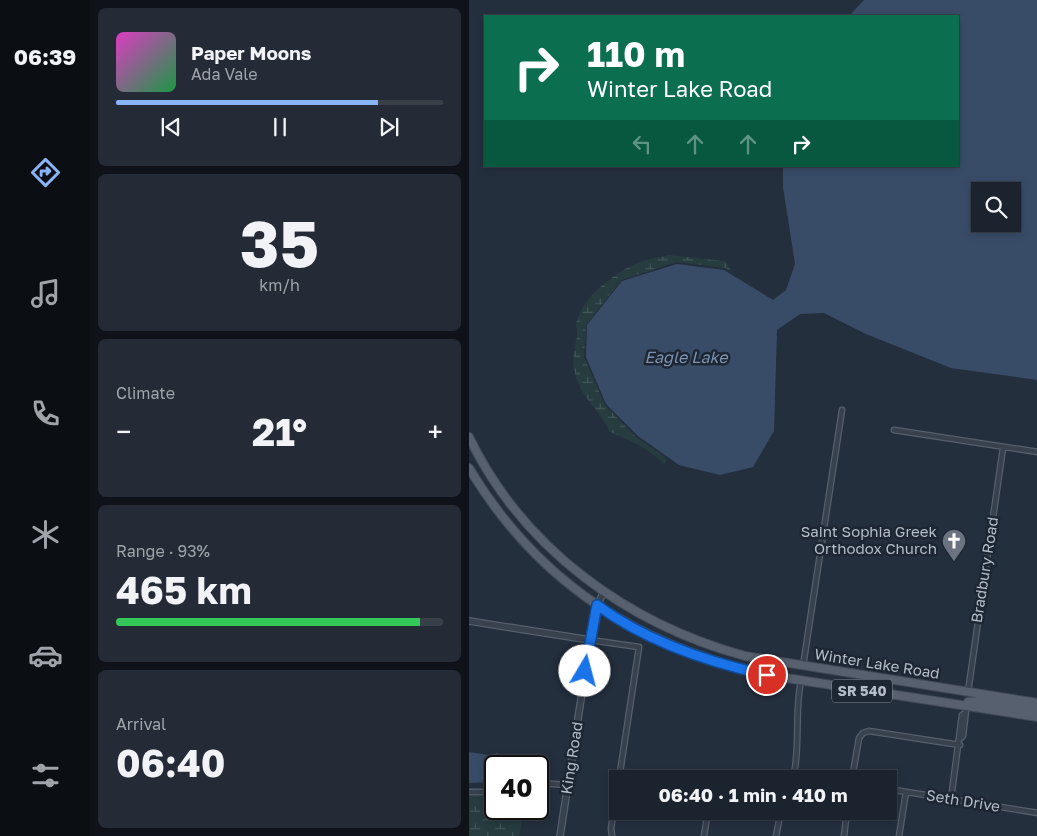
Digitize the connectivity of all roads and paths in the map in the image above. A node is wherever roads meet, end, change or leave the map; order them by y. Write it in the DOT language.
graph roads {
  1 [pos="841,410"];
  2 [pos="894,430"];
  3 [pos="469,437"];
  4 [pos="1003,448"];
  5 [pos="1037,452"];
  6 [pos="469,468"];
  7 [pos="604,592"];
  8 [pos="597,605"];
  9 [pos="469,621"];
  10 [pos="590,640"];
  11 [pos="803,667"];
  12 [pos="867,677"];
  13 [pos="801,681"];
  14 [pos="818,684"];
  15 [pos="968,692"];
  16 [pos="906,698"];
  17 [pos="1037,703"];
  18 [pos="966,709"];
  19 [pos="1037,710"];
  20 [pos="1037,717"];
  21 [pos="960,745"];
  22 [pos="620,770"];
  23 [pos="794,770"];
  24 [pos="854,770"];
  25 [pos="549,784"];
  26 [pos="567,785"];
  27 [pos="897,791"];
  28 [pos="469,792"];
  29 [pos="484,792"];
  30 [pos="906,792"];
  31 [pos="951,799"];
  32 [pos="1037,813"];
  33 [pos="612,820"];
  34 [pos="707,820"];
  35 [pos="779,820"];
  36 [pos="846,820"];
  37 [pos="560,836"];
  38 [pos="612,836"];
  39 [pos="704,836"];
  40 [pos="776,836"];
  41 [pos="844,836"];
  42 [pos="899,836"];
  1 -- 11 [label="street"];
  2 -- 4 [label="street"];
  3 -- 7 [label="main road, Winter Lake Road / SR 540"];
  4 -- 5 [label="street"];
  4 -- 15 [label="street, Bradbury Road"];
  6 -- 8 [label="main road, Winter Lake Road / SR 540"];
  7 -- 8 [label="street, King Road"];
  7 -- 11 [label="main road, Winter Lake Road / SR 540"];
  8 -- 10 [label="street, King Road"];
  8 -- 13 [label="main road, Winter Lake Road / SR 540"];
  9 -- 10 [label="street"];
  10 -- 22 [label="street"];
  10 -- 26 [label="street, King Road"];
  11 -- 12 [label="main road, Winter Lake Road / SR 540"];
  12 -- 14 [label="main road"];
  12 -- 15 [label="main road, Winter Lake Road / SR 540"];
  13 -- 14 [label="main road, Winter Lake Road / SR 540"];
  13 -- 23 [label="street"];
  14 -- 16 [label="main road, Winter Lake Road / SR 540"];
  15 -- 16 [label="main road"];
  15 -- 17 [label="main road, Winter Lake Road / SR 540"];
  16 -- 18 [label="main road, Winter Lake Road / SR 540"];
  18 -- 19 [label="main road"];
  18 -- 20 [label="main road, Winter Lake Road / SR 540"];
  18 -- 21 [label="street"];
  21 -- 24 [label="street"];
  21 -- 31 [label="street"];
  25 -- 26 [label="street"];
  26 -- 37 [label="street, King Road"];
  27 -- 30 [label="street, Seth Drive"];
  28 -- 29 [label="street"];
  30 -- 31 [label="street, Seth Drive"];
  30 -- 42 [label="street"];
  31 -- 32 [label="street, Seth Drive"];
  33 -- 38 [label="street"];
  34 -- 39 [label="street"];
  35 -- 40 [label="street"];
  36 -- 41 [label="street"];
}
